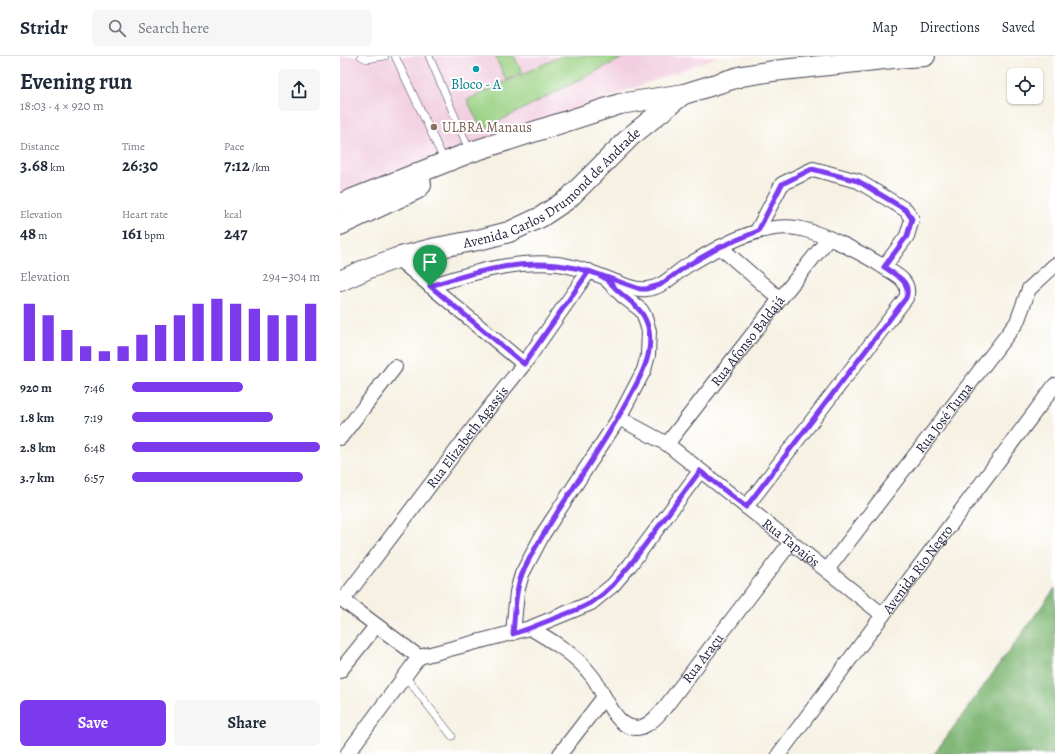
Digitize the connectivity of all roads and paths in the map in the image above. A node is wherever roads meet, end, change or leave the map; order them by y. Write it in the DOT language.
graph roads {
  1 [pos="361,56"];
  2 [pos="385,56"];
  3 [pos="395,56"];
  4 [pos="428,56"];
  5 [pos="925,56"];
  6 [pos="684,94"];
  7 [pos="470,152"];
  8 [pos="445,162"];
  9 [pos="417,173"];
  10 [pos="340,204"];
  11 [pos="340,225"];
  12 [pos="758,231"];
  13 [pos="829,238"];
  14 [pos="720,247"];
  15 [pos="397,258"];
  16 [pos="1055,265"];
  17 [pos="884,267"];
  18 [pos="589,271"];
  19 [pos="605,277"];
  20 [pos="340,281"];
  21 [pos="430,286"];
  22 [pos="780,298"];
  23 [pos="524,364"];
  24 [pos="395,367"];
  25 [pos="1055,385"];
  26 [pos="619,418"];
  27 [pos="340,438"];
  28 [pos="667,444"];
  29 [pos="700,471"];
  30 [pos="746,507"];
  31 [pos="791,542"];
  32 [pos="827,570"];
  33 [pos="342,599"];
  34 [pos="883,615"];
  35 [pos="376,626"];
  36 [pos="530,628"];
  37 [pos="513,634"];
  38 [pos="419,657"];
  39 [pos="340,671"];
  40 [pos="405,676"];
  41 [pos="604,697"];
  42 [pos="452,736"];
  43 [pos="347,754"];
  44 [pos="560,754"];
  45 [pos="779,754"];
  1 -- 2 [label="lane"];
  3 -- 8 [label="lane"];
  4 -- 7 [label="lane"];
  5 -- 6 [label="street, Avenida Carlos Drumond de Andrade"];
  6 -- 7 [label="street, Avenida Carlos Drumond de Andrade"];
  6 -- 15 [label="street, Avenida Carlos Drumond de Andrade"];
  7 -- 8 [label="street, Avenida Carlos Drumond de Andrade"];
  8 -- 9 [label="street, Avenida Carlos Drumond de Andrade"];
  9 -- 10 [label="street, Avenida Carlos Drumond de Andrade"];
  9 -- 11 [label="street"];
  12 -- 13 [label="street"];
  12 -- 14 [label="street"];
  12 -- 17 [label="street"];
  13 -- 17 [label="street"];
  13 -- 22 [label="street, Rua Afonso Baldajá"];
  14 -- 19 [label="street"];
  14 -- 22 [label="street"];
  15 -- 20 [label="street, Avenida Carlos Drumond de Andrade"];
  15 -- 21 [label="street"];
  16 -- 32 [label="street, Rua José Tuma"];
  17 -- 30 [label="street"];
  18 -- 19 [label="street"];
  18 -- 21 [label="street"];
  18 -- 23 [label="street, Rua Elizabeth Agassis"];
  19 -- 26 [label="street"];
  21 -- 23 [label="street"];
  22 -- 28 [label="street, Rua Afonso Baldajá"];
  23 -- 33 [label="street, Rua Elizabeth Agassis"];
  24 -- 27 [label="street"];
  25 -- 34 [label="street, Avenida Rio Negro"];
  26 -- 28 [label="street, Rua Tapajós"];
  26 -- 37 [label="street"];
  28 -- 29 [label="street, Rua Tapajós"];
  29 -- 30 [label="street, Rua Tapajós"];
  29 -- 36 [label="street"];
  30 -- 31 [label="street, Rua Tapajós"];
  31 -- 32 [label="street, Rua Tapajós"];
  31 -- 41 [label="street, Rua Araçu"];
  32 -- 34 [label="street, Rua Tapajós"];
  33 -- 35 [label="street"];
  34 -- 45 [label="street, Avenida Rio Negro"];
  35 -- 38 [label="street"];
  35 -- 39 [label="street"];
  36 -- 37 [label="street"];
  36 -- 41 [label="street"];
  37 -- 38 [label="street"];
  38 -- 40 [label="street"];
  40 -- 42 [label="lane"];
  40 -- 43 [label="street"];
  41 -- 44 [label="street"];
}
